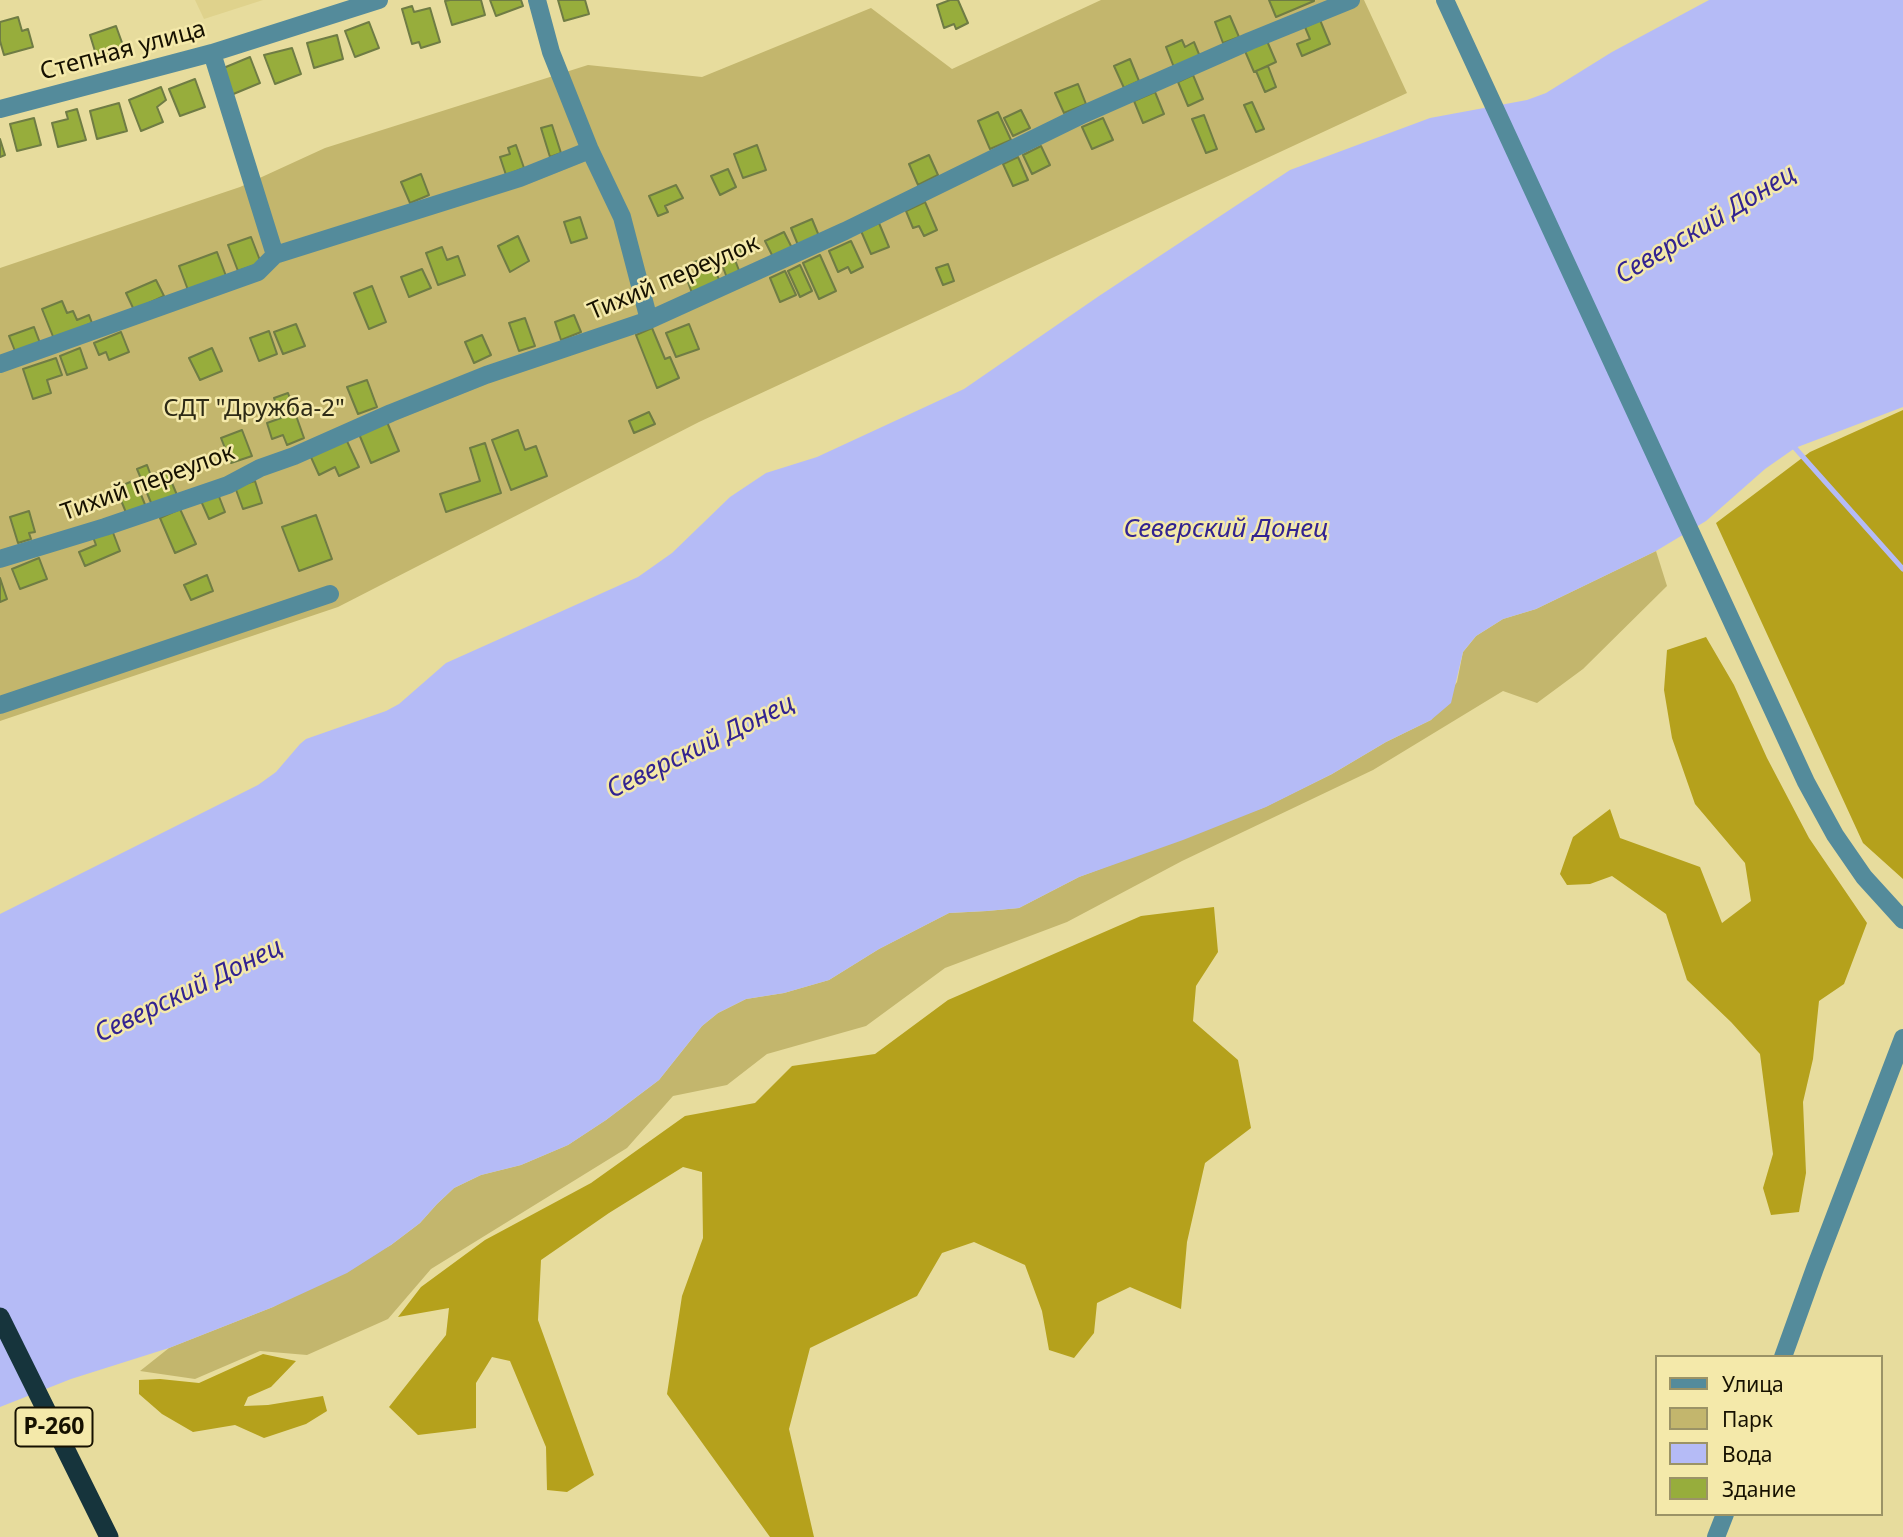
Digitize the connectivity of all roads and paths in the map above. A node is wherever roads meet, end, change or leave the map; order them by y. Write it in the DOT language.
graph roads {
  1 [pos="379,0"];
  2 [pos="537,0"];
  3 [pos="1351,0"];
  4 [pos="1445,0"];
  5 [pos="212,53"];
  6 [pos="0,109"];
  7 [pos="590,150"];
  8 [pos="275,256"];
  9 [pos="649,320"];
  10 [pos="0,364"];
  11 [pos="0,559"];
  12 [pos="330,594"];
  13 [pos="0,705"];
  14 [pos="1903,920"];
  15 [pos="1903,1038"];
  16 [pos="0,1317"];
  17 [pos="1784,1355"];
  18 [pos="1724,1516"];
  19 [pos="109,1537"];
  20 [pos="1716,1537"];
  1 -- 5 [label="street, Степная улица"];
  2 -- 7 [label="street"];
  3 -- 9 [label="street, Тихий переулок"];
  4 -- 14 [label="street"];
  5 -- 6 [label="street, Степная улица"];
  5 -- 8 [label="street"];
  7 -- 8 [label="street"];
  7 -- 9 [label="street"];
  8 -- 10 [label="street"];
  9 -- 11 [label="street, Тихий переулок"];
  12 -- 13 [label="street"];
  15 -- 17 [label="street"];
  16 -- 19 [label="highway, Р-260"];
  18 -- 20 [label="street"];
}
